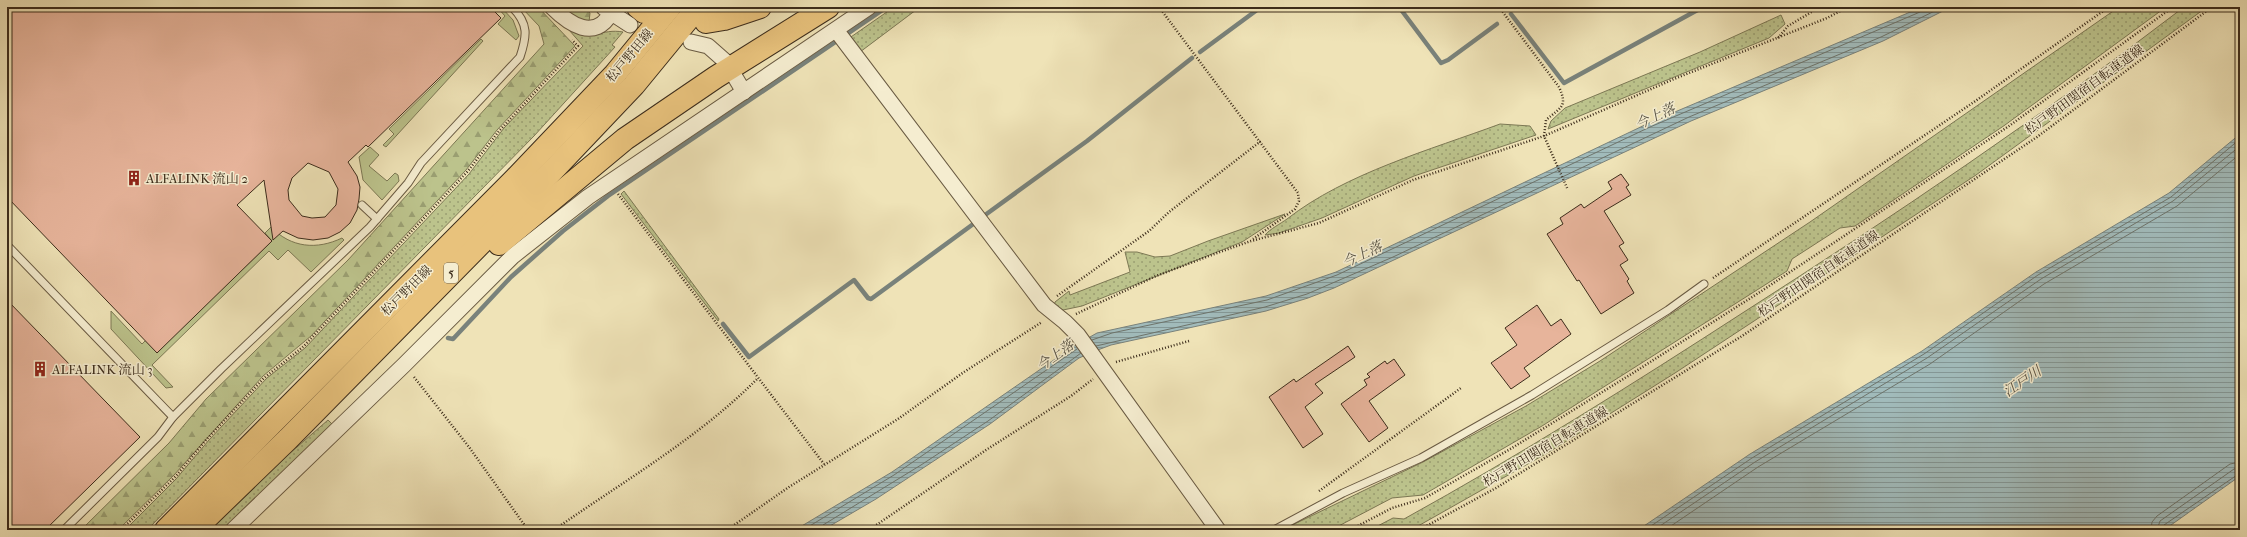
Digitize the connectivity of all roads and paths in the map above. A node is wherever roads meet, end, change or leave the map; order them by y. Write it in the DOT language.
graph roads {
  1 [pos="512,7"];
  2 [pos="552,7"];
  3 [pos="670,7"];
  4 [pos="760,7"];
  5 [pos="828,7"];
  6 [pos="869,7"];
  7 [pos="1160,7"];
  8 [pos="1498,7"];
  9 [pos="1820,7"];
  10 [pos="1848,7"];
  11 [pos="2109,7"];
  12 [pos="2173,7"];
  13 [pos="2212,7"];
  14 [pos="608,10"];
  15 [pos="702,14"];
  16 [pos="637,15"];
  17 [pos="568,35"];
  18 [pos="840,36"];
  19 [pos="1777,38"];
  20 [pos="691,42"];
  21 [pos="725,61"];
  22 [pos="735,77"];
  23 [pos="744,92"];
  24 [pos="1544,136"];
  25 [pos="1261,142"];
  26 [pos="1568,190"];
  27 [pos="618,194"];
  28 [pos="362,205"];
  29 [pos="377,219"];
  30 [pos="1251,241"];
  31 [pos="7,245"];
  32 [pos="1704,284"];
  33 [pos="1054,314"];
  34 [pos="1189,342"];
  35 [pos="404,365"];
  36 [pos="1100,365"];
  37 [pos="758,378"];
  38 [pos="1461,388"];
  39 [pos="173,418"];
  40 [pos="288,439"];
  41 [pos="824,464"];
  42 [pos="1317,493"];
  43 [pos="64,530"];
  44 [pos="121,530"];
  45 [pos="166,530"];
  46 [pos="194,530"];
  47 [pos="232,530"];
  48 [pos="528,530"];
  49 [pos="554,530"];
  50 [pos="727,530"];
  51 [pos="869,530"];
  52 [pos="1218,530"];
  53 [pos="1274,530"];
  54 [pos="1350,530"];
  55 [pos="1419,530"];
  1 -- 29 [label="lane"];
  2 -- 14 [label="street"];
  3 -- 45 [label="main road, 松戸野田線 / 5"];
  4 -- 15 [label="main road"];
  5 -- 40 [label="main road"];
  6 -- 18 [label="street"];
  7 -- 25 [label="path"];
  8 -- 24 [label="path"];
  9 -- 19 [label="path"];
  10 -- 19 [label="path"];
  11 -- 32 [label="path"];
  12 -- 54 [label="path"];
  13 -- 55 [label="path, 松戸野田関宿自転車道線"];
  14 -- 16 [label="street"];
  15 -- 40 [label="main road, 松戸野田線 / 5"];
  17 -- 44 [label="path"];
  18 -- 23 [label="street"];
  18 -- 33 [label="street"];
  19 -- 24 [label="path"];
  20 -- 21 [label="street"];
  22 -- 23 [label="street"];
  23 -- 35 [label="street"];
  24 -- 26 [label="path"];
  24 -- 30 [label="path"];
  25 -- 30 [label="path"];
  25 -- 33 [label="path"];
  27 -- 37 [label="path"];
  28 -- 29 [label="lane"];
  29 -- 39 [label="lane"];
  30 -- 33 [label="path"];
  31 -- 39 [label="lane"];
  32 -- 53 [label="lane"];
  33 -- 36 [label="street"];
  33 -- 41 [label="path"];
  34 -- 36 [label="path"];
  35 -- 47 [label="street"];
  35 -- 48 [label="path"];
  36 -- 51 [label="path"];
  36 -- 52 [label="street"];
  37 -- 41 [label="path"];
  37 -- 49 [label="path"];
  38 -- 42 [label="path"];
  39 -- 43 [label="lane"];
  40 -- 46 [label="main road, 松戸野田線 / 5"];
  41 -- 50 [label="path"];
}
